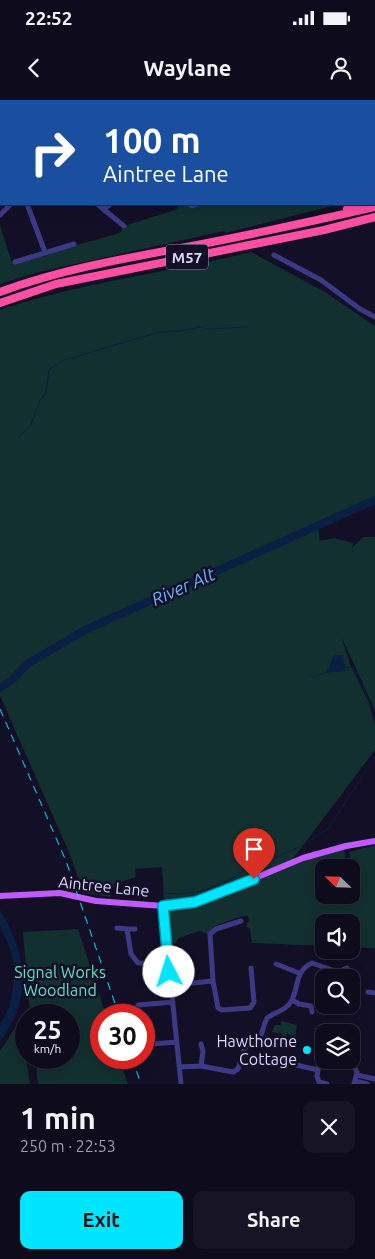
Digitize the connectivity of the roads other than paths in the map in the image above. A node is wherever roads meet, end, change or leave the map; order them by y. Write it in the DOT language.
graph roads {
  1 [pos="10,205"];
  2 [pos="27,205"];
  3 [pos="98,205"];
  4 [pos="109,205"];
  5 [pos="359,205"];
  6 [pos="375,207"];
  7 [pos="104,210"];
  8 [pos="0,215"];
  9 [pos="375,217"];
  10 [pos="307,223"];
  11 [pos="375,223"];
  12 [pos="124,226"];
  13 [pos="324,230"];
  14 [pos="74,244"];
  15 [pos="45,252"];
  16 [pos="274,255"];
  17 [pos="15,262"];
  18 [pos="0,292"];
  19 [pos="0,303"];
  20 [pos="375,316"];
  21 [pos="375,842"];
  22 [pos="0,896"];
  23 [pos="163,906"];
  24 [pos="241,921"];
  25 [pos="117,928"];
  26 [pos="127,929"];
  27 [pos="135,929"];
  28 [pos="168,964"];
  29 [pos="276,964"];
  30 [pos="251,968"];
  31 [pos="325,969"];
  32 [pos="299,973"];
  33 [pos="213,982"];
  34 [pos="172,985"];
  35 [pos="368,992"];
  36 [pos="375,993"];
  37 [pos="292,1000"];
  38 [pos="173,1002"];
  39 [pos="150,1004"];
  40 [pos="312,1012"];
  41 [pos="177,1042"];
  42 [pos="155,1044"];
  43 [pos="200,1044"];
  44 [pos="261,1057"];
  45 [pos="201,1066"];
  46 [pos="179,1067"];
  47 [pos="355,1069"];
  48 [pos="318,1070"];
  49 [pos="357,1075"];
  50 [pos="375,1079"];
  51 [pos="355,1083"];
  52 [pos="181,1084"];
  53 [pos="327,1084"];
  54 [pos="367,1084"];
  1 -- 8 [label="street"];
  2 -- 15 [label="street"];
  3 -- 7 [label="street"];
  4 -- 7 [label="street"];
  5 -- 10 [label="highway, M57"];
  6 -- 10 [label="highway, M57"];
  7 -- 12 [label="street"];
  9 -- 13 [label="highway, M57"];
  10 -- 18 [label="highway, M57"];
  11 -- 13 [label="highway, M57"];
  13 -- 19 [label="highway, M57"];
  14 -- 15 [label="street"];
  15 -- 17 [label="street"];
  16 -- 20 [label="street"];
  21 -- 23 [label="main road, Aintree Lane"];
  22 -- 23 [label="main road, Aintree Lane"];
  23 -- 28 [label="street"];
  24 -- 33 [label="street"];
  25 -- 26 [label="street"];
  26 -- 27 [label="street"];
  26 -- 28 [label="street"];
  28 -- 34 [label="street"];
  29 -- 32 [label="street"];
  30 -- 33 [label="street"];
  31 -- 32 [label="street"];
  32 -- 37 [label="street"];
  33 -- 34 [label="street"];
  34 -- 38 [label="street"];
  35 -- 36 [label="street"];
  37 -- 40 [label="street"];
  37 -- 45 [label="street"];
  38 -- 39 [label="street"];
  38 -- 41 [label="street"];
  41 -- 42 [label="street"];
  41 -- 46 [label="street"];
  43 -- 45 [label="street"];
  44 -- 48 [label="street"];
  45 -- 46 [label="street"];
  46 -- 52 [label="street"];
  47 -- 49 [label="street"];
  48 -- 53 [label="street"];
  49 -- 50 [label="street"];
  49 -- 51 [label="street"];
  51 -- 54 [label="street"];
}
